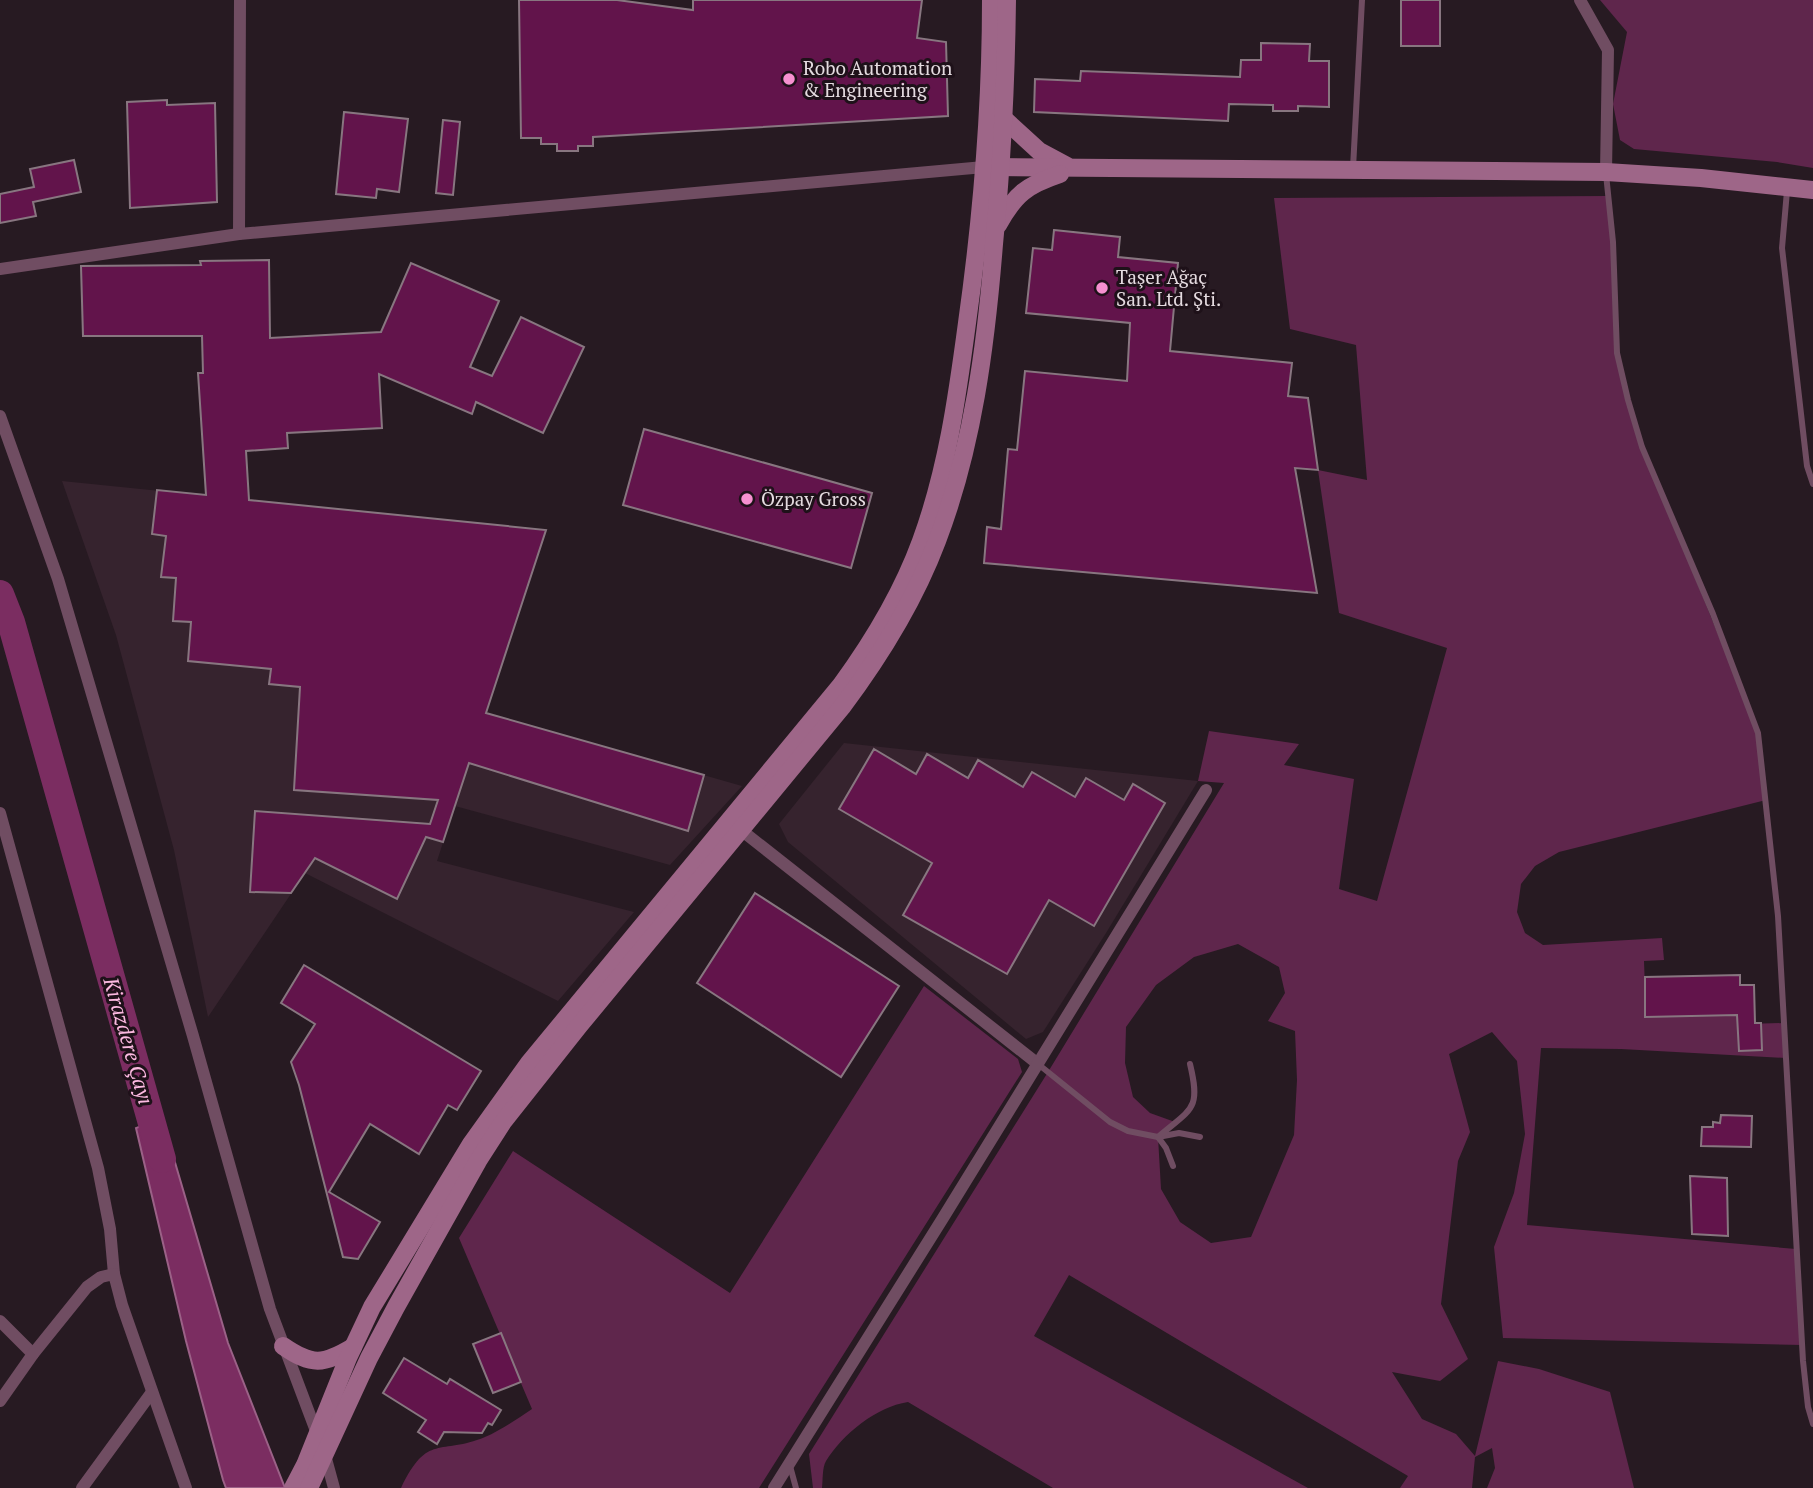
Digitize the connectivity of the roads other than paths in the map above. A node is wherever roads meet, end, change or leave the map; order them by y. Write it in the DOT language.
graph roads {
  1 [pos="240,0"];
  2 [pos="991,0"];
  3 [pos="1007,0"];
  4 [pos="1362,0"];
  5 [pos="1580,0"];
  6 [pos="1003,118"];
  7 [pos="993,168"];
  8 [pos="1074,169"];
  9 [pos="1353,170"];
  10 [pos="1606,172"];
  11 [pos="1787,187"];
  12 [pos="1813,190"];
  13 [pos="996,229"];
  14 [pos="239,234"];
  15 [pos="0,269"];
  16 [pos="0,416"];
  17 [pos="1813,484"];
  18 [pos="1206,790"];
  19 [pos="0,813"];
  20 [pos="736,826"];
  21 [pos="1038,1064"];
  22 [pos="1190,1064"];
  23 [pos="1157,1137"];
  24 [pos="1200,1137"];
  25 [pos="1173,1166"];
  26 [pos="114,1274"];
  27 [pos="0,1321"];
  28 [pos="283,1346"];
  29 [pos="353,1347"];
  30 [pos="33,1354"];
  31 [pos="152,1392"];
  32 [pos="0,1401"];
  33 [pos="1813,1424"];
  34 [pos="317,1433"];
  35 [pos="325,1455"];
  36 [pos="790,1463"];
  37 [pos="309,1478"];
  38 [pos="82,1488"];
  39 [pos="186,1488"];
  40 [pos="293,1488"];
  41 [pos="334,1488"];
  42 [pos="774,1488"];
  43 [pos="796,1488"];
  1 -- 14 [label="street"];
  2 -- 7 [label="main road"];
  3 -- 6 [label="main road"];
  4 -- 9 [label="lane"];
  5 -- 10 [label="street"];
  6 -- 7 [label="main road"];
  6 -- 8 [label="main road"];
  7 -- 8 [label="main road"];
  7 -- 13 [label="main road"];
  7 -- 14 [label="street"];
  7 -- 20 [label="main road"];
  8 -- 9 [label="main road"];
  8 -- 13 [label="main road"];
  9 -- 10 [label="main road"];
  10 -- 11 [label="main road"];
  10 -- 33 [label="lane"];
  11 -- 12 [label="main road"];
  11 -- 17 [label="lane"];
  13 -- 20 [label="main road"];
  14 -- 15 [label="street"];
  16 -- 28 [label="street"];
  18 -- 21 [label="street"];
  19 -- 26 [label="street"];
  20 -- 21 [label="street"];
  20 -- 29 [label="main road"];
  20 -- 35 [label="main road"];
  21 -- 23 [label="lane"];
  21 -- 36 [label="street"];
  22 -- 23 [label="lane"];
  23 -- 24 [label="lane"];
  23 -- 25 [label="lane"];
  26 -- 30 [label="street"];
  26 -- 31 [label="street"];
  27 -- 30 [label="street"];
  28 -- 29 [label="main road"];
  28 -- 34 [label="street"];
  29 -- 34 [label="main road"];
  30 -- 32 [label="street"];
  31 -- 38 [label="street"];
  31 -- 39 [label="street"];
  34 -- 35 [label="street"];
  34 -- 37 [label="main road"];
  35 -- 37 [label="main road"];
  35 -- 41 [label="street"];
  36 -- 42 [label="street"];
  36 -- 43 [label="lane"];
  37 -- 40 [label="main road"];
}
